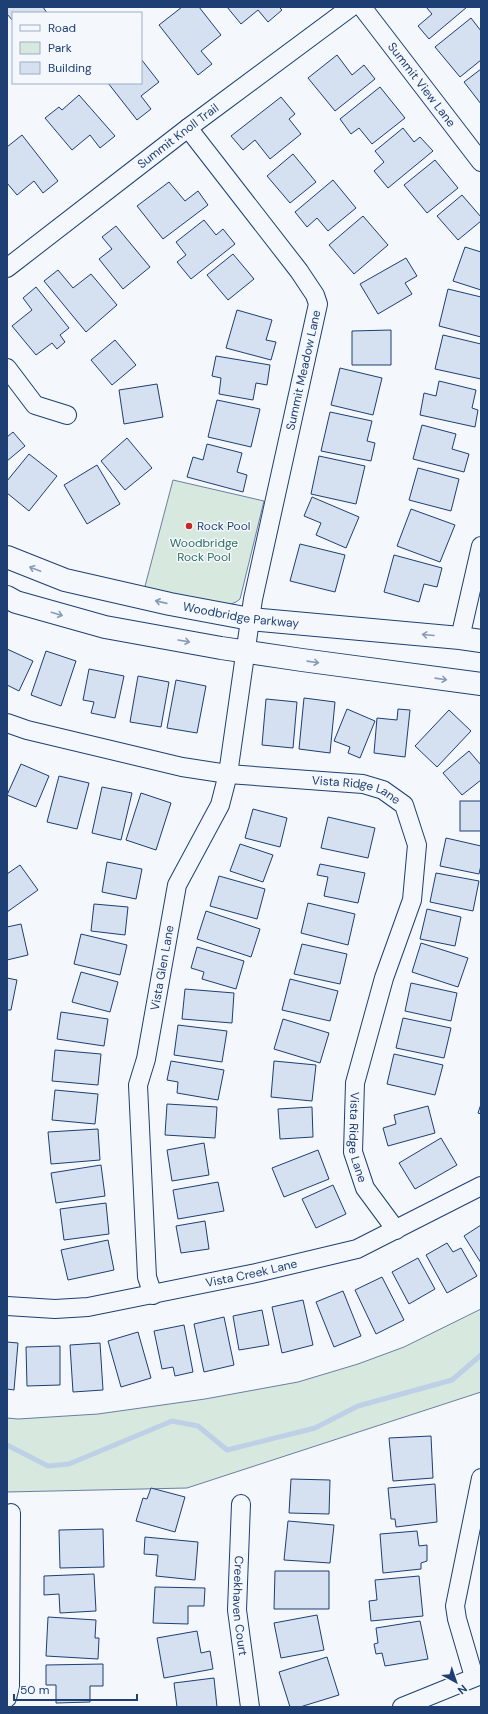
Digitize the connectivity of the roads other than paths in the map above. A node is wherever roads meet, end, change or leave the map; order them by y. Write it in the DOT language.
graph roads {
  1 [pos="351,7"];
  2 [pos="362,7"];
  3 [pos="188,128"];
  4 [pos="481,162"];
  5 [pos="7,268"];
  6 [pos="7,368"];
  7 [pos="67,415"];
  8 [pos="481,546"];
  9 [pos="7,557"];
  10 [pos="7,597"];
  11 [pos="250,619"];
  12 [pos="470,640"];
  13 [pos="245,652"];
  14 [pos="481,684"];
  15 [pos="7,723"];
  16 [pos="228,774"];
  17 [pos="481,1186"];
  18 [pos="396,1230"];
  19 [pos="153,1295"];
  20 [pos="7,1306"];
  21 [pos="481,1478"];
  22 [pos="241,1504"];
  23 [pos="11,1513"];
  24 [pos="477,1676"];
  25 [pos="7,1698"];
  26 [pos="250,1707"];
  27 [pos="402,1707"];
  1 -- 3 [label="street, Summit Knoll Trail"];
  2 -- 4 [label="street, Summit View Lane"];
  3 -- 5 [label="street, Summit Knoll Trail"];
  3 -- 11 [label="street, Summit Meadow Lane"];
  6 -- 7 [label="street"];
  8 -- 12 [label="street"];
  11 -- 9 [label="main road, Woodbridge Parkway, one-way"];
  10 -- 13 [label="main road, one-way"];
  12 -- 11 [label="main road, Woodbridge Parkway, one-way"];
  11 -- 13 [label="street, Summit Meadow Lane"];
  13 -- 14 [label="main road, one-way"];
  13 -- 16 [label="street, Vista Glen Lane"];
  15 -- 16 [label="street, Vista Ridge Lane"];
  16 -- 18 [label="street, Vista Ridge Lane"];
  16 -- 19 [label="street, Vista Glen Lane"];
  17 -- 18 [label="street, Vista Creek Lane"];
  18 -- 19 [label="street, Vista Creek Lane"];
  19 -- 20 [label="street, Vista Creek Lane"];
  21 -- 24 [label="street"];
  22 -- 26 [label="street, Creekhaven Court"];
  23 -- 25 [label="street"];
  24 -- 27 [label="street"];
}
